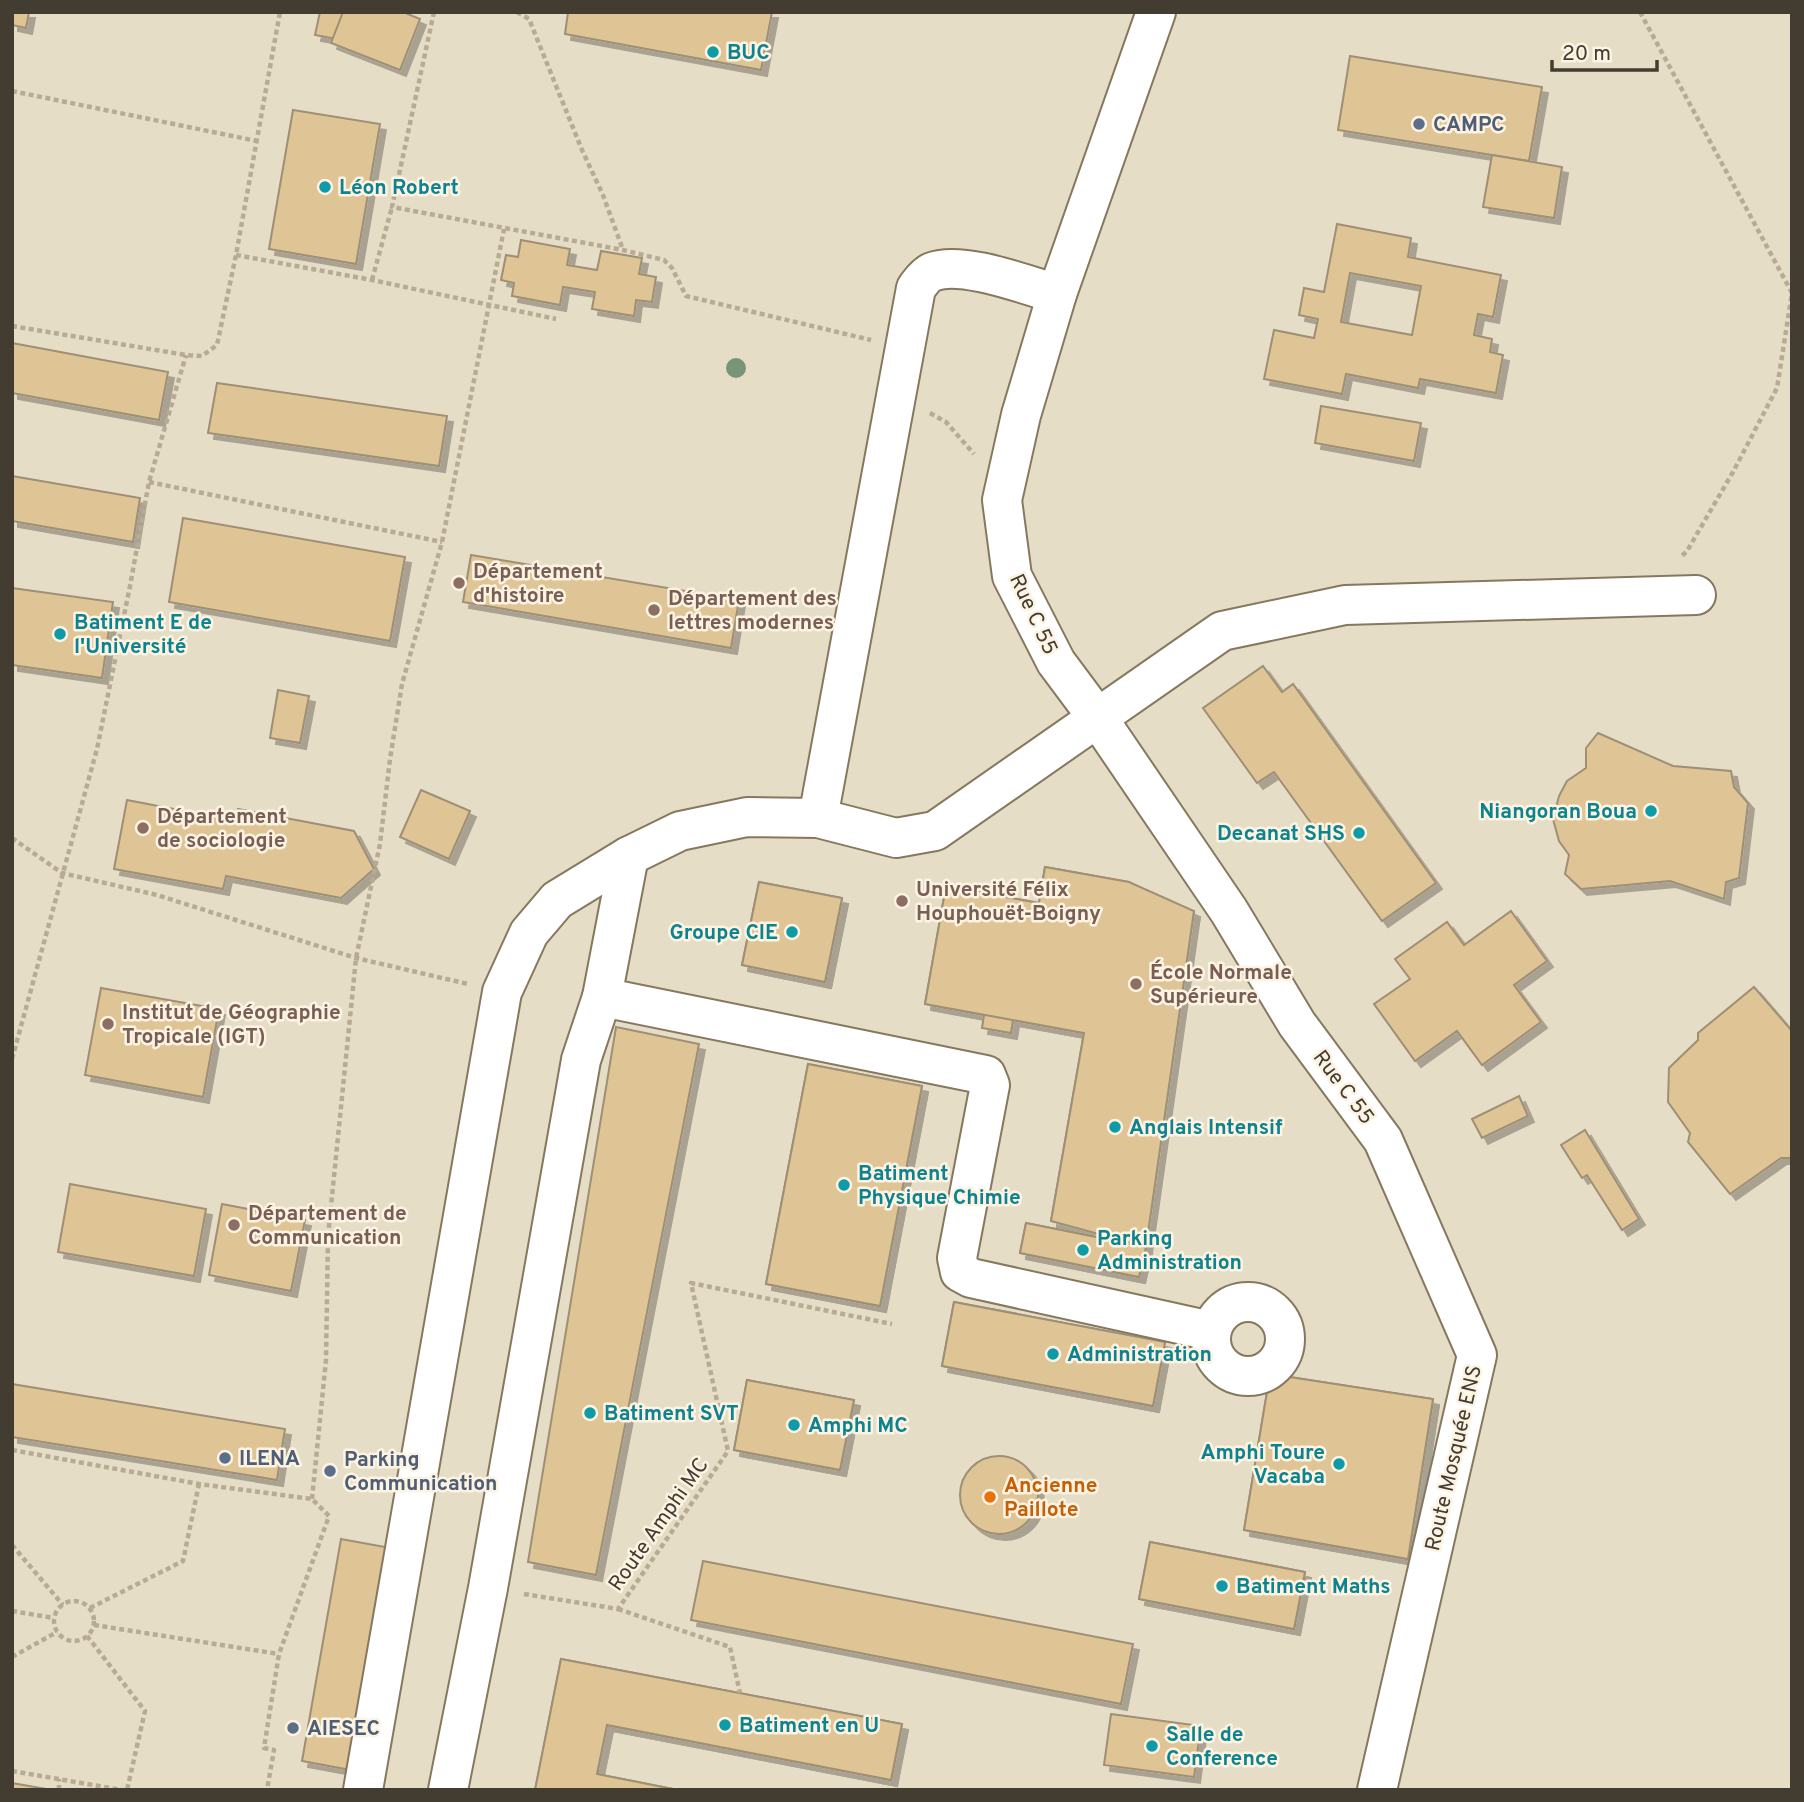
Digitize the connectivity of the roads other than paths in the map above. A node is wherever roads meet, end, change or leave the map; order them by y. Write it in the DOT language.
graph roads {
  1 [pos="1156,12"];
  2 [pos="1057,294"];
  3 [pos="1696,595"];
  4 [pos="1097,718"];
  5 [pos="818,818"];
  6 [pos="629,856"];
  7 [pos="602,997"];
  8 [pos="1383,1140"];
  9 [pos="1211,1331"];
  10 [pos="363,1790"];
  11 [pos="448,1790"];
  12 [pos="1377,1790"];
  1 -- 2 [label="street, Rue C 55"];
  2 -- 4 [label="street, Rue C 55"];
  2 -- 5 [label="street"];
  3 -- 4 [label="street"];
  4 -- 5 [label="street"];
  4 -- 8 [label="street, Rue C 55"];
  5 -- 6 [label="street"];
  6 -- 7 [label="street"];
  6 -- 10 [label="street"];
  7 -- 9 [label="street"];
  7 -- 11 [label="street"];
  8 -- 12 [label="street, Route Mosquée ENS"];
}
